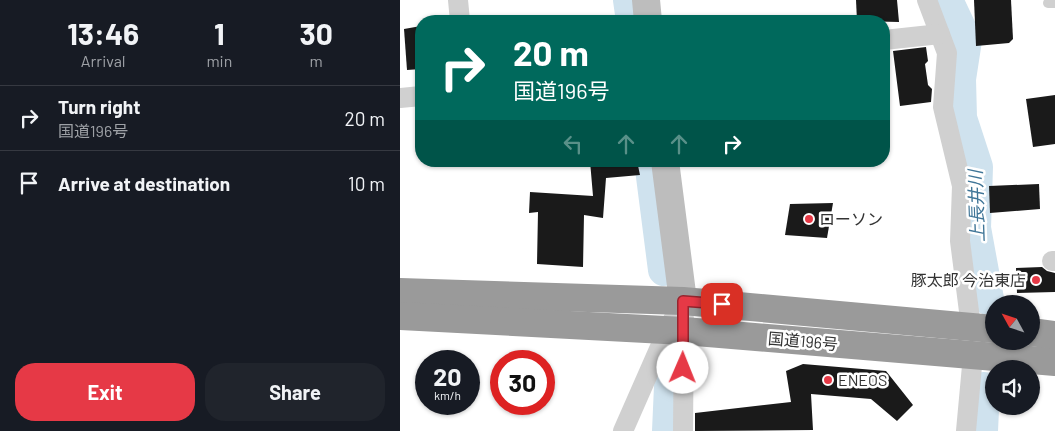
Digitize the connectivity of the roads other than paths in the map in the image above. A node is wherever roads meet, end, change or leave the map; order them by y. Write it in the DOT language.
graph roads {
  1 [pos="458,0"];
  2 [pos="646,0"];
  3 [pos="927,0"];
  4 [pos="459,15"];
  5 [pos="647,15"];
  6 [pos="940,34"];
  7 [pos="890,39"];
  8 [pos="415,97"];
  9 [pos="400,98"];
  10 [pos="666,167"];
  11 [pos="400,292"];
  12 [pos="683,301"];
  13 [pos="400,316"];
  14 [pos="982,328"];
  15 [pos="675,331"];
  16 [pos="1040,333"];
  17 [pos="1055,335"];
  18 [pos="973,355"];
  19 [pos="1055,362"];
  20 [pos="623,431"];
  21 [pos="683,431"];
  22 [pos="966,431"];
  1 -- 4 [label="street"];
  2 -- 5 [label="street"];
  3 -- 6 [label="street"];
  6 -- 7 [label="street"];
  6 -- 14 [label="street"];
  8 -- 9 [label="street"];
  10 -- 12 [label="street"];
  11 -- 12 [label="highway, 国道196号"];
  12 -- 14 [label="highway, 国道196号"];
  12 -- 15 [label="street"];
  13 -- 15 [label="highway, 国道196号"];
  15 -- 18 [label="highway, 国道196号"];
  15 -- 20 [label="street"];
  15 -- 21 [label="street"];
  16 -- 17 [label="highway"];
  18 -- 19 [label="highway, 国道196号"];
  18 -- 22 [label="street"];
}
